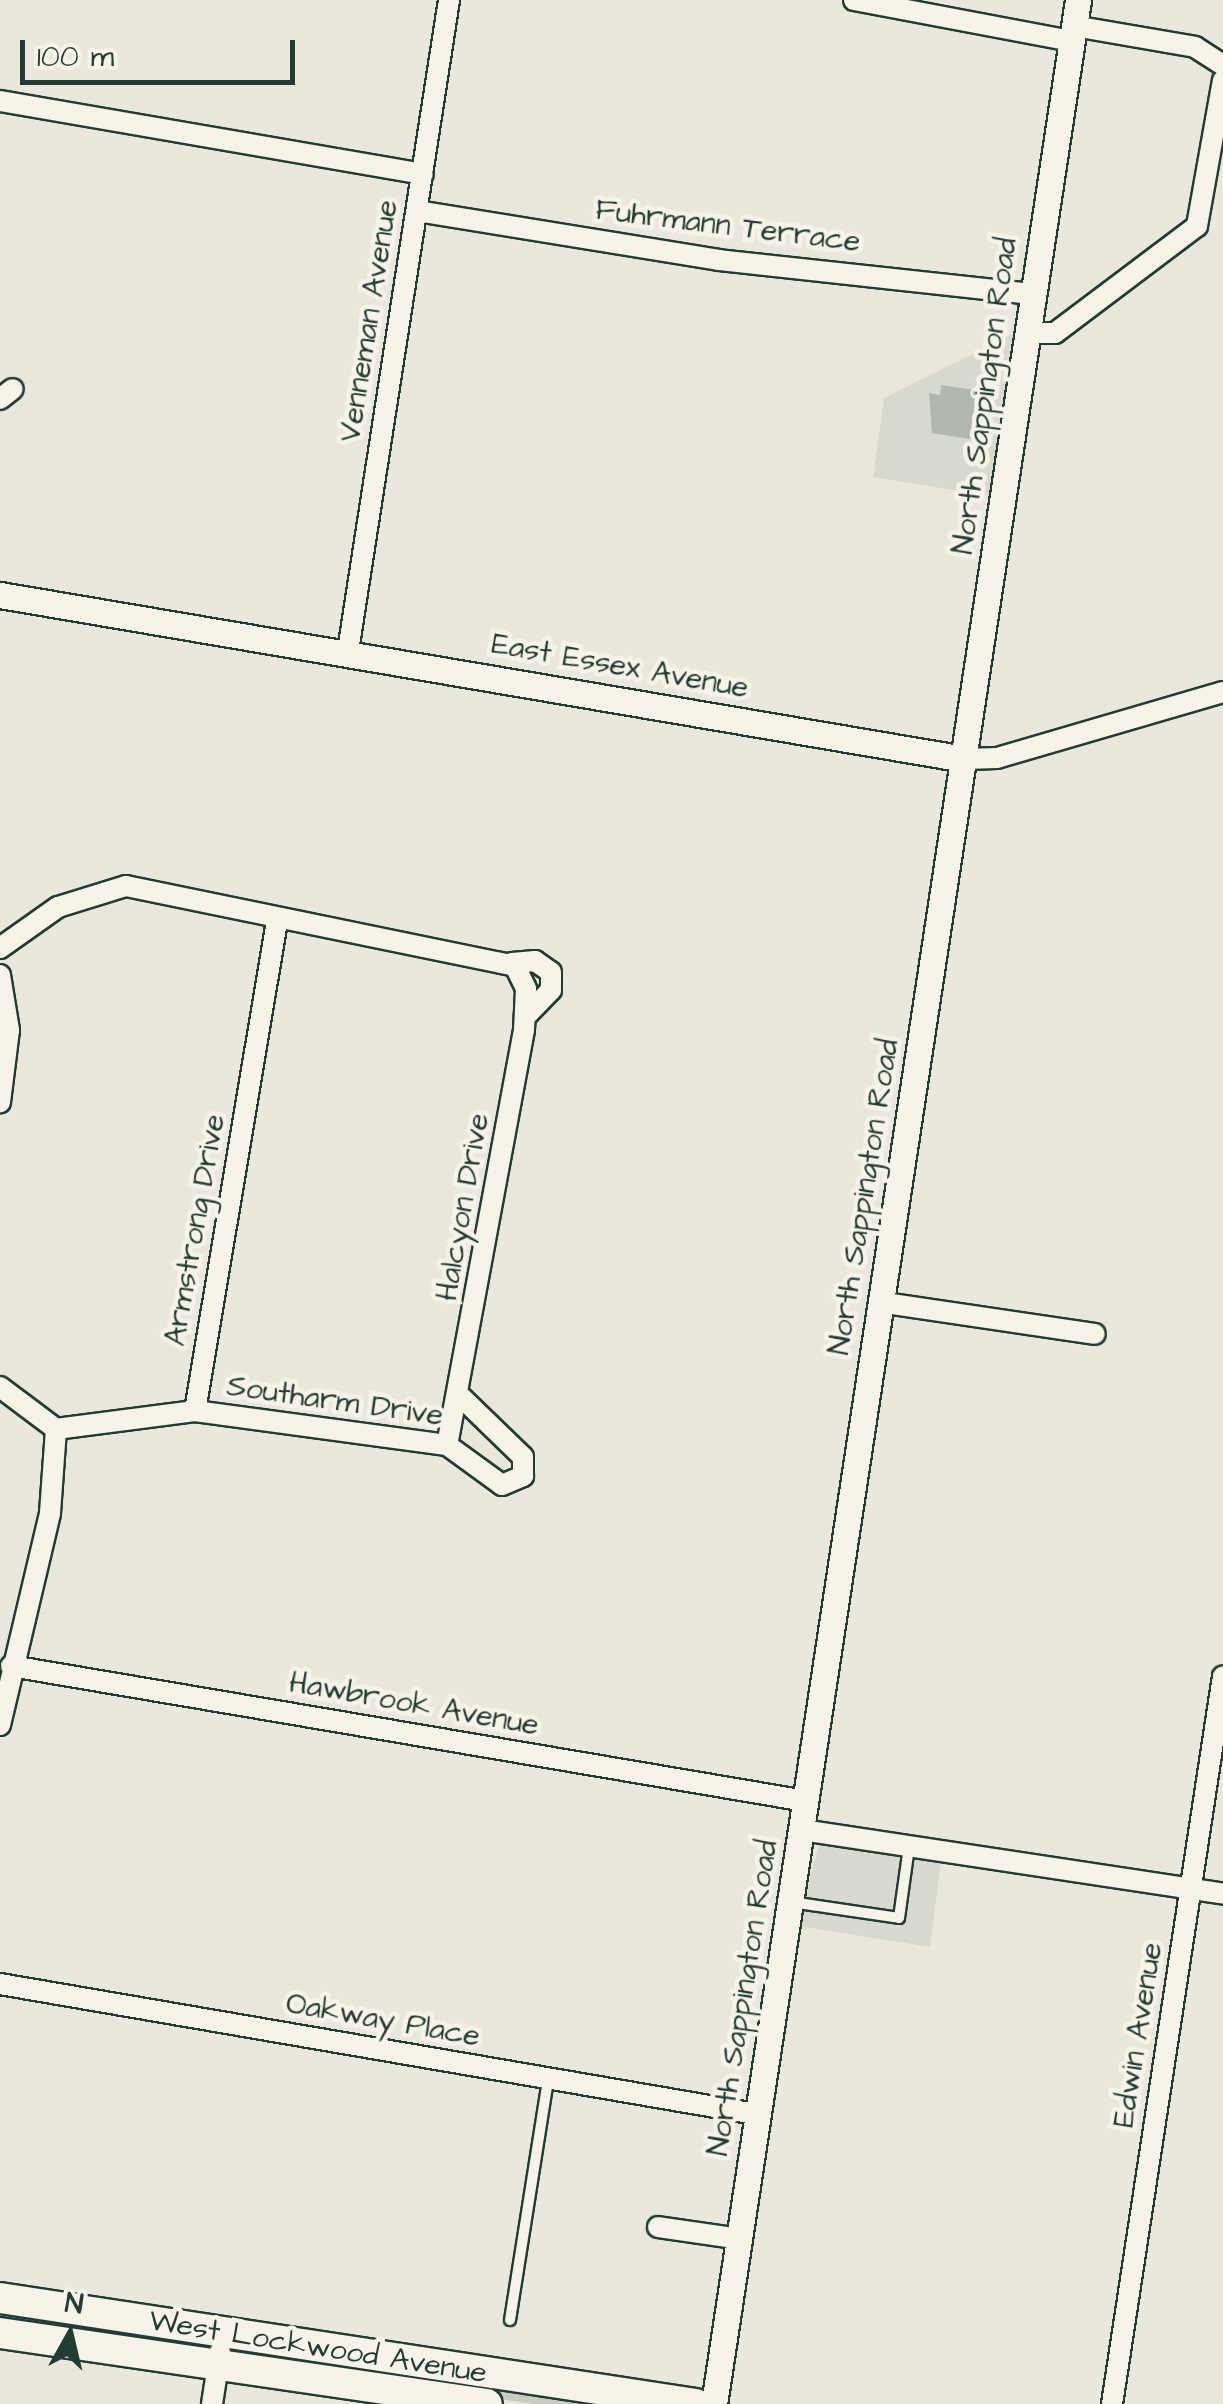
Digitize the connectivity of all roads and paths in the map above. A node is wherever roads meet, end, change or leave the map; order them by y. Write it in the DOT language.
graph roads {
  1 [pos="449,0"];
  2 [pos="854,0"];
  3 [pos="1078,0"];
  4 [pos="1072,33"];
  5 [pos="1223,66"];
  6 [pos="1223,80"];
  7 [pos="0,101"];
  8 [pos="423,174"];
  9 [pos="417,211"];
  10 [pos="1033,294"];
  11 [pos="1027,332"];
  12 [pos="0,595"];
  13 [pos="348,651"];
  14 [pos="1223,692"];
  15 [pos="966,759"];
  16 [pos="277,921"];
  17 [pos="0,948"];
  18 [pos="516,970"];
  19 [pos="0,975"];
  20 [pos="525,1017"];
  21 [pos="0,1102"];
  22 [pos="880,1302"];
  23 [pos="1094,1334"];
  24 [pos="0,1387"];
  25 [pos="461,1397"];
  26 [pos="195,1411"];
  27 [pos="56,1428"];
  28 [pos="447,1445"];
  29 [pos="11,1666"];
  30 [pos="1223,1676"];
  31 [pos="0,1725"];
  32 [pos="806,1801"];
  33 [pos="802,1830"];
  34 [pos="909,1847"];
  35 [pos="1190,1890"];
  36 [pos="1223,1894"];
  37 [pos="790,1902"];
  38 [pos="0,1984"];
  39 [pos="548,2078"];
  40 [pos="756,2114"];
  41 [pos="658,2228"];
  42 [pos="740,2239"];
  43 [pos="0,2298"];
  44 [pos="510,2320"];
  45 [pos="223,2331"];
  46 [pos="0,2333"];
  47 [pos="218,2367"];
  48 [pos="212,2404"];
  49 [pos="486,2404"];
  50 [pos="696,2404"];
  51 [pos="714,2404"];
  52 [pos="1112,2404"];
  1 -- 8 [label="street, Venneman Avenue"];
  2 -- 4 [label="street"];
  3 -- 4 [label="street, North Sappington Road"];
  4 -- 5 [label="street"];
  4 -- 10 [label="street, North Sappington Road"];
  6 -- 11 [label="street"];
  7 -- 8 [label="street"];
  8 -- 9 [label="street, Venneman Avenue"];
  9 -- 10 [label="street, Fuhrmann Terrace"];
  9 -- 13 [label="street, Venneman Avenue"];
  10 -- 11 [label="street, North Sappington Road"];
  11 -- 15 [label="street, North Sappington Road"];
  12 -- 13 [label="street, East Essex Avenue"];
  13 -- 15 [label="street, East Essex Avenue"];
  14 -- 15 [label="street, East Essex Avenue"];
  15 -- 22 [label="street, North Sappington Road"];
  16 -- 17 [label="street"];
  16 -- 18 [label="street"];
  16 -- 26 [label="street, Armstrong Drive"];
  18 -- 20 [label="street, Halcyon Drive"];
  18 -- 20 [label="street"];
  19 -- 21 [label="street"];
  20 -- 25 [label="street, Halcyon Drive"];
  22 -- 23 [label="street"];
  22 -- 32 [label="street, North Sappington Road"];
  24 -- 27 [label="street"];
  25 -- 28 [label="street, Halcyon Drive"];
  25 -- 28 [label="street, Southarm Drive"];
  26 -- 27 [label="street"];
  26 -- 28 [label="street, Southarm Drive"];
  27 -- 29 [label="street"];
  29 -- 31 [label="street"];
  29 -- 32 [label="street, Hawbrook Avenue"];
  30 -- 35 [label="street, Edwin Avenue"];
  32 -- 33 [label="street, North Sappington Road"];
  33 -- 34 [label="street"];
  33 -- 37 [label="street, North Sappington Road"];
  34 -- 35 [label="street"];
  34 -- 37 [label="lane"];
  35 -- 36 [label="street"];
  35 -- 52 [label="street, Edwin Avenue"];
  37 -- 40 [label="street, North Sappington Road"];
  38 -- 39 [label="street, Oakway Place"];
  39 -- 40 [label="street, Oakway Place"];
  39 -- 44 [label="lane"];
  40 -- 42 [label="street, North Sappington Road"];
  41 -- 42 [label="street"];
  42 -- 51 [label="street, North Sappington Road"];
  43 -- 45 [label="main road, West Lockwood Avenue"];
  45 -- 47 [label="street"];
  45 -- 50 [label="main road, West Lockwood Avenue"];
  46 -- 47 [label="main road, West Lockwood Avenue"];
  47 -- 48 [label="street"];
  47 -- 49 [label="main road, West Lockwood Avenue"];
}
